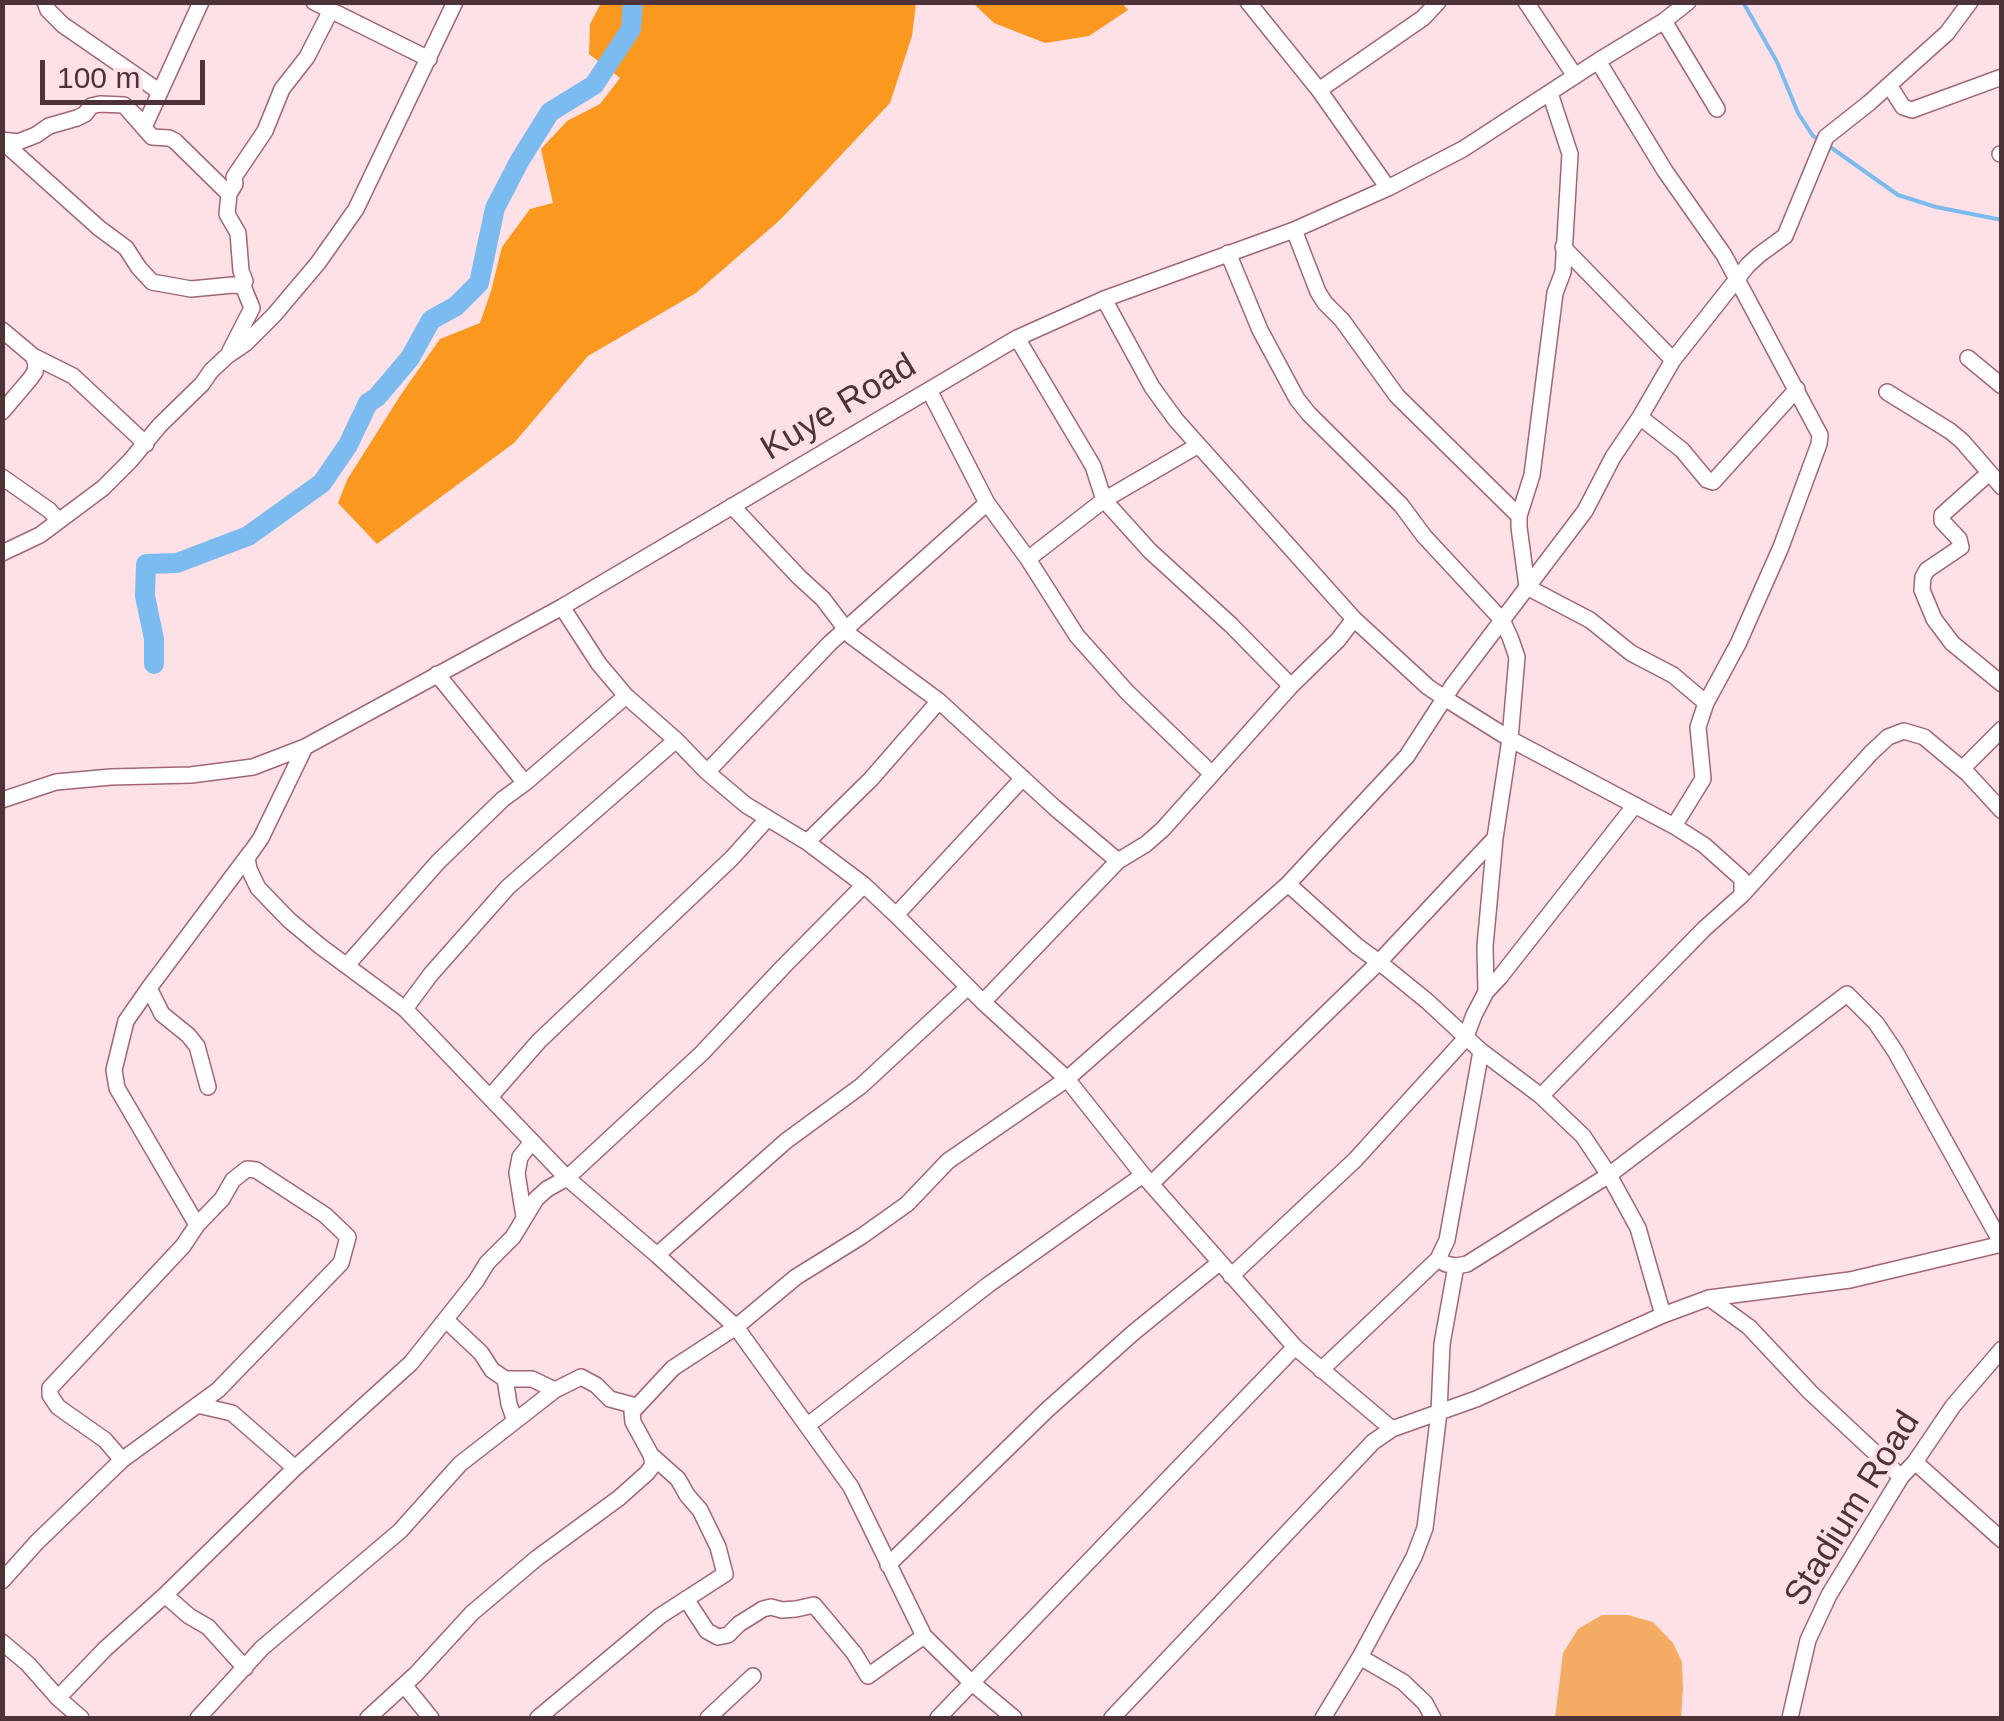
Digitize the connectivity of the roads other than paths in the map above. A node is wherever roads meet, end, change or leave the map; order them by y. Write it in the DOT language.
graph roads {
  1 [pos="45,2"];
  2 [pos="314,2"];
  3 [pos="455,2"];
  4 [pos="1248,2"];
  5 [pos="1438,2"];
  6 [pos="1526,2"];
  7 [pos="1688,2"];
  8 [pos="1970,2"];
  9 [pos="197,4"];
  10 [pos="331,10"];
  11 [pos="1664,21"];
  12 [pos="428,59"];
  13 [pos="1598,61"];
  14 [pos="1576,76"];
  15 [pos="2002,77"];
  16 [pos="1888,86"];
  17 [pos="1319,90"];
  18 [pos="160,92"];
  19 [pos="1550,93"];
  20 [pos="124,105"];
  21 [pos="1718,109"];
  22 [pos="2,141"];
  23 [pos="1388,188"];
  24 [pos="230,194"];
  25 [pos="1294,230"];
  26 [pos="1563,246"];
  27 [pos="1228,254"];
  28 [pos="1736,280"];
  29 [pos="243,286"];
  30 [pos="1104,300"];
  31 [pos="2,330"];
  32 [pos="1017,338"];
  33 [pos="33,356"];
  34 [pos="226,356"];
  35 [pos="1968,358"];
  36 [pos="1673,360"];
  37 [pos="2002,386"];
  38 [pos="1797,389"];
  39 [pos="929,390"];
  40 [pos="1887,392"];
  41 [pos="2,412"];
  42 [pos="1640,417"];
  43 [pos="146,444"];
  44 [pos="1196,446"];
  45 [pos="1990,473"];
  46 [pos="2,477"];
  47 [pos="2002,487"];
  48 [pos="1104,500"];
  49 [pos="987,503"];
  50 [pos="732,506"];
  51 [pos="1520,516"];
  52 [pos="59,521"];
  53 [pos="2,553"];
  54 [pos="1028,559"];
  55 [pos="1527,587"];
  56 [pos="562,607"];
  57 [pos="1354,619"];
  58 [pos="1502,620"];
  59 [pos="845,630"];
  60 [pos="437,674"];
  61 [pos="2002,684"];
  62 [pos="1291,686"];
  63 [pos="626,696"];
  64 [pos="1446,699"];
  65 [pos="939,701"];
  66 [pos="1706,703"];
  67 [pos="2002,729"];
  68 [pos="1510,739"];
  69 [pos="676,740"];
  70 [pos="305,746"];
  71 [pos="1962,769"];
  72 [pos="707,772"];
  73 [pos="1212,774"];
  74 [pos="1023,778"];
  75 [pos="525,783"];
  76 [pos="2,800"];
  77 [pos="1635,805"];
  78 [pos="2002,811"];
  79 [pos="768,818"];
  80 [pos="1674,826"];
  81 [pos="261,838"];
  82 [pos="1496,838"];
  83 [pos="807,842"];
  84 [pos="1118,861"];
  85 [pos="1288,884"];
  86 [pos="864,886"];
  87 [pos="1742,895"];
  88 [pos="896,915"];
  89 [pos="1379,962"];
  90 [pos="347,965"];
  91 [pos="149,988"];
  92 [pos="968,988"];
  93 [pos="1486,992"];
  94 [pos="982,1002"];
  95 [pos="405,1009"];
  96 [pos="1466,1038"];
  97 [pos="1480,1051"];
  98 [pos="1067,1080"];
  99 [pos="208,1087"];
  100 [pos="1541,1096"];
  101 [pos="490,1097"];
  102 [pos="532,1142"];
  103 [pos="1610,1175"];
  104 [pos="567,1178"];
  105 [pos="1147,1180"];
  106 [pos="524,1217"];
  107 [pos="197,1225"];
  108 [pos="2002,1244"];
  109 [pos="657,1255"];
  110 [pos="1438,1259"];
  111 [pos="1219,1262"];
  112 [pos="1456,1266"];
  113 [pos="1231,1276"];
  114 [pos="1709,1298"];
  115 [pos="1663,1314"];
  116 [pos="446,1320"];
  117 [pos="736,1327"];
  118 [pos="1295,1347"];
  119 [pos="2002,1350"];
  120 [pos="1321,1370"];
  121 [pos="505,1380"];
  122 [pos="218,1390"];
  123 [pos="555,1390"];
  124 [pos="196,1405"];
  125 [pos="636,1406"];
  126 [pos="225,1412"];
  127 [pos="1439,1412"];
  128 [pos="515,1421"];
  129 [pos="808,1425"];
  130 [pos="1392,1429"];
  131 [pos="651,1455"];
  132 [pos="122,1460"];
  133 [pos="1915,1462"];
  134 [pos="295,1468"];
  135 [pos="1901,1477"];
  136 [pos="2002,1540"];
  137 [pos="888,1565"];
  138 [pos="2,1581"];
  139 [pos="166,1595"];
  140 [pos="686,1600"];
  141 [pos="924,1636"];
  142 [pos="2,1642"];
  143 [pos="1360,1657"];
  144 [pos="245,1668"];
  145 [pos="753,1676"];
  146 [pos="971,1682"];
  147 [pos="404,1685"];
  148 [pos="58,1698"];
  149 [pos="81,1718"];
  150 [pos="198,1718"];
  151 [pos="368,1718"];
  152 [pos="431,1718"];
  153 [pos="538,1718"];
  154 [pos="708,1718"];
  155 [pos="938,1718"];
  156 [pos="1014,1718"];
  157 [pos="1112,1718"];
  158 [pos="1324,1718"];
  159 [pos="1433,1718"];
  160 [pos="1790,1718"];
  1 -- 18 [label="street"];
  2 -- 10 [label="street"];
  3 -- 12 [label="street"];
  4 -- 17 [label="street"];
  5 -- 17 [label="street"];
  6 -- 14 [label="street"];
  7 -- 11 [label="street, Kuye Road"];
  8 -- 16 [label="street"];
  9 -- 18 [label="street"];
  10 -- 12 [label="street"];
  10 -- 24 [label="street"];
  11 -- 13 [label="street, Kuye Road"];
  11 -- 21 [label="street"];
  12 -- 34 [label="street"];
  13 -- 14 [label="street, Kuye Road"];
  13 -- 28 [label="street"];
  14 -- 19 [label="street, Kuye Road"];
  15 -- 16 [label="street"];
  16 -- 28 [label="street"];
  17 -- 23 [label="street"];
  18 -- 20 [label="street"];
  19 -- 23 [label="street, Kuye Road"];
  19 -- 26 [label="street"];
  20 -- 22 [label="street"];
  20 -- 24 [label="street"];
  22 -- 29 [label="street"];
  23 -- 25 [label="street, Kuye Road"];
  24 -- 29 [label="street"];
  25 -- 27 [label="street, Kuye Road"];
  25 -- 51 [label="street"];
  26 -- 36 [label="street"];
  26 -- 51 [label="street"];
  27 -- 30 [label="street, Kuye Road"];
  27 -- 58 [label="street"];
  28 -- 36 [label="street"];
  28 -- 38 [label="street"];
  29 -- 34 [label="street"];
  30 -- 32 [label="street, Kuye Road"];
  30 -- 44 [label="street"];
  31 -- 33 [label="street"];
  32 -- 39 [label="street, Kuye Road"];
  32 -- 48 [label="street"];
  33 -- 41 [label="street"];
  33 -- 43 [label="street"];
  34 -- 43 [label="street"];
  35 -- 37 [label="street"];
  36 -- 42 [label="street"];
  38 -- 42 [label="street"];
  38 -- 66 [label="street"];
  39 -- 49 [label="street"];
  39 -- 50 [label="street, Kuye Road"];
  40 -- 45 [label="street"];
  42 -- 55 [label="street"];
  43 -- 52 [label="street"];
  44 -- 48 [label="street"];
  44 -- 57 [label="street"];
  45 -- 47 [label="street"];
  45 -- 61 [label="street"];
  46 -- 52 [label="street"];
  48 -- 54 [label="street"];
  48 -- 62 [label="street"];
  49 -- 54 [label="street"];
  49 -- 59 [label="street"];
  50 -- 56 [label="street, Kuye Road"];
  50 -- 59 [label="street"];
  51 -- 55 [label="street"];
  52 -- 53 [label="street"];
  54 -- 73 [label="street"];
  55 -- 58 [label="street"];
  55 -- 66 [label="street"];
  56 -- 60 [label="street, Kuye Road"];
  56 -- 63 [label="street"];
  57 -- 62 [label="street"];
  57 -- 64 [label="street"];
  58 -- 64 [label="street"];
  58 -- 68 [label="street"];
  59 -- 65 [label="street"];
  59 -- 72 [label="street"];
  60 -- 70 [label="street, Kuye Road"];
  60 -- 75 [label="street"];
  62 -- 73 [label="street"];
  63 -- 69 [label="street"];
  63 -- 75 [label="street"];
  64 -- 68 [label="street"];
  64 -- 85 [label="street"];
  65 -- 74 [label="street"];
  65 -- 83 [label="street"];
  66 -- 80 [label="street"];
  67 -- 71 [label="street"];
  68 -- 77 [label="street"];
  68 -- 82 [label="street"];
  69 -- 72 [label="street"];
  69 -- 95 [label="street"];
  70 -- 76 [label="street, Kuye Road"];
  70 -- 81 [label="street"];
  71 -- 78 [label="street"];
  71 -- 87 [label="street"];
  72 -- 79 [label="street"];
  73 -- 84 [label="street"];
  74 -- 84 [label="street"];
  74 -- 88 [label="street"];
  75 -- 90 [label="street"];
  77 -- 80 [label="street"];
  77 -- 93 [label="street"];
  79 -- 83 [label="street"];
  79 -- 101 [label="street"];
  80 -- 87 [label="street"];
  81 -- 90 [label="street"];
  81 -- 91 [label="street"];
  82 -- 89 [label="street"];
  82 -- 93 [label="street"];
  83 -- 86 [label="street"];
  84 -- 94 [label="street"];
  85 -- 89 [label="street"];
  85 -- 98 [label="street"];
  86 -- 88 [label="street"];
  86 -- 104 [label="street"];
  87 -- 100 [label="street"];
  88 -- 92 [label="street"];
  89 -- 96 [label="street"];
  89 -- 105 [label="street"];
  90 -- 95 [label="street"];
  91 -- 99 [label="street"];
  91 -- 107 [label="street"];
  92 -- 94 [label="street"];
  92 -- 109 [label="street"];
  93 -- 96 [label="street"];
  94 -- 98 [label="street"];
  95 -- 101 [label="street"];
  96 -- 97 [label="street"];
  96 -- 113 [label="street"];
  97 -- 100 [label="street"];
  97 -- 110 [label="street"];
  98 -- 105 [label="street"];
  98 -- 117 [label="street"];
  100 -- 103 [label="street"];
  101 -- 102 [label="street"];
  102 -- 104 [label="street"];
  102 -- 106 [label="street"];
  103 -- 108 [label="street"];
  103 -- 112 [label="street"];
  103 -- 115 [label="street"];
  104 -- 106 [label="street"];
  104 -- 109 [label="street"];
  105 -- 111 [label="street"];
  105 -- 129 [label="street"];
  106 -- 116 [label="street"];
  107 -- 122 [label="street"];
  107 -- 132 [label="street"];
  108 -- 114 [label="street"];
  109 -- 117 [label="street"];
  110 -- 112 [label="street"];
  110 -- 120 [label="street"];
  111 -- 113 [label="street"];
  111 -- 137 [label="street"];
  112 -- 127 [label="street"];
  113 -- 118 [label="street"];
  114 -- 115 [label="street"];
  114 -- 135 [label="street"];
  115 -- 127 [label="street"];
  116 -- 121 [label="street"];
  116 -- 134 [label="street"];
  117 -- 125 [label="street"];
  117 -- 129 [label="street"];
  118 -- 120 [label="street"];
  118 -- 146 [label="street"];
  119 -- 133 [label="street, Stadium Road"];
  120 -- 130 [label="street"];
  121 -- 123 [label="street"];
  121 -- 128 [label="street"];
  122 -- 124 [label="street"];
  122 -- 126 [label="street"];
  123 -- 125 [label="street"];
  123 -- 128 [label="street"];
  124 -- 126 [label="street"];
  124 -- 132 [label="street"];
  125 -- 131 [label="street"];
  126 -- 134 [label="street"];
  127 -- 130 [label="street"];
  127 -- 143 [label="street"];
  128 -- 144 [label="street"];
  129 -- 137 [label="street"];
  130 -- 157 [label="street"];
  131 -- 140 [label="street"];
  131 -- 147 [label="street"];
  132 -- 138 [label="street"];
  133 -- 135 [label="street, Stadium Road"];
  133 -- 136 [label="street"];
  134 -- 139 [label="street"];
  135 -- 160 [label="street, Stadium Road"];
  137 -- 141 [label="street"];
  139 -- 144 [label="street"];
  139 -- 148 [label="street"];
  140 -- 141 [label="street"];
  140 -- 153 [label="street"];
  141 -- 146 [label="street"];
  142 -- 148 [label="street"];
  143 -- 158 [label="street"];
  143 -- 159 [label="street"];
  144 -- 150 [label="street"];
  145 -- 154 [label="street"];
  146 -- 155 [label="street"];
  146 -- 156 [label="street"];
  147 -- 151 [label="street"];
  147 -- 152 [label="street"];
  148 -- 149 [label="street"];
}
